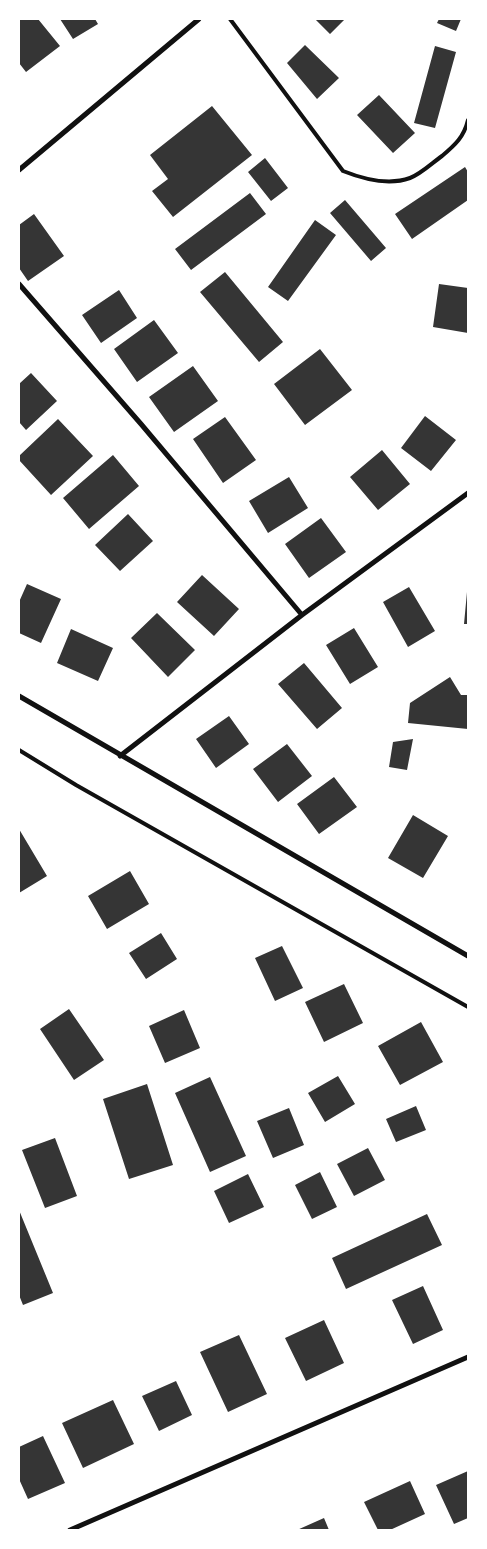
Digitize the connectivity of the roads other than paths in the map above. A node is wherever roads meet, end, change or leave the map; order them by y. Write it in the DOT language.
graph roads {
  1 [pos="199,19"];
  2 [pos="230,19"];
  3 [pos="468,120"];
  4 [pos="19,170"];
  5 [pos="19,284"];
  6 [pos="468,493"];
  7 [pos="302,615"];
  8 [pos="19,696"];
  9 [pos="19,750"];
  10 [pos="120,756"];
  11 [pos="468,956"];
  12 [pos="468,1007"];
  13 [pos="468,1357"];
  14 [pos="70,1530"];
  1 -- 4 [label="street"];
  2 -- 3 [label="lane"];
  5 -- 7 [label="street"];
  6 -- 7 [label="street"];
  7 -- 10 [label="street"];
  8 -- 10 [label="street"];
  9 -- 12 [label="lane"];
  10 -- 11 [label="street"];
  13 -- 14 [label="street"];
}
